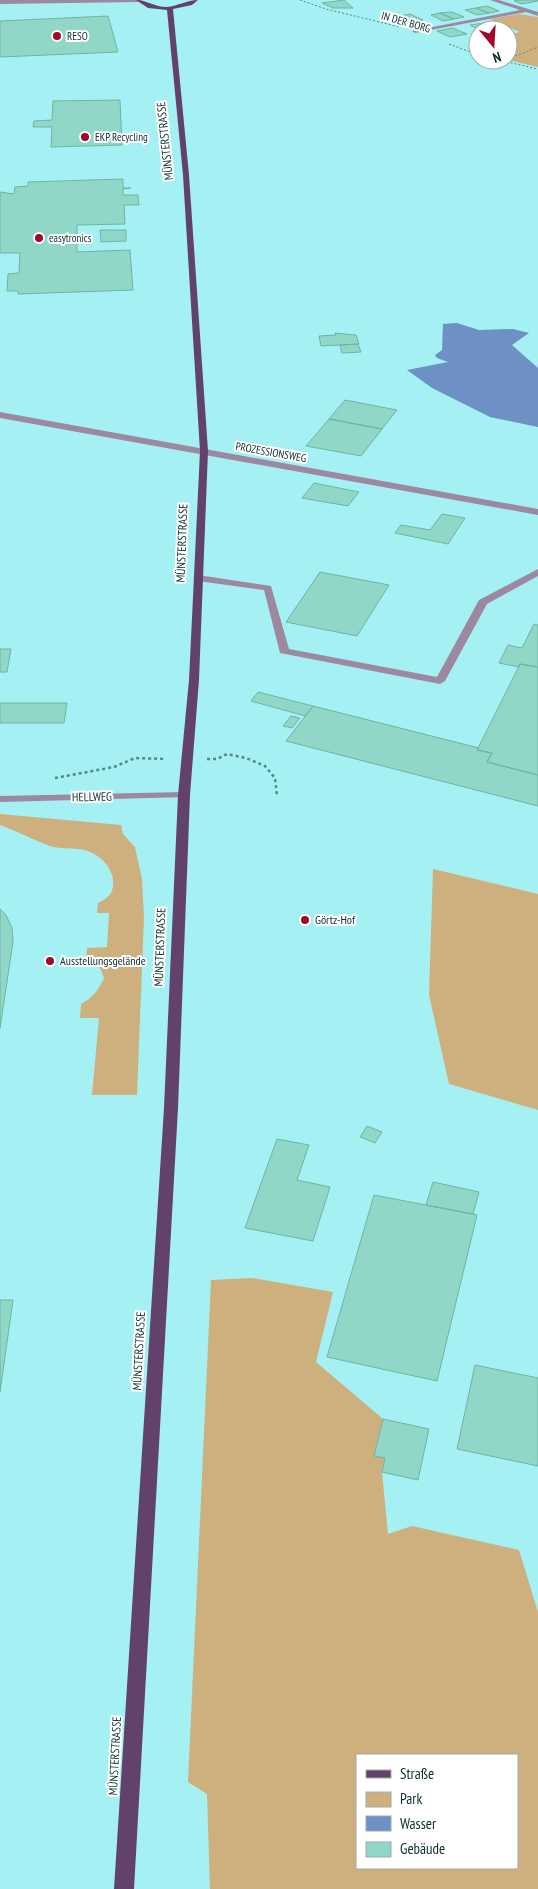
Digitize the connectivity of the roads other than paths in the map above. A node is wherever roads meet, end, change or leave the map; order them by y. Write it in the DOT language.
graph roads {
  1 [pos="139,0"];
  2 [pos="195,0"];
  3 [pos="493,0"];
  4 [pos="98,1"];
  5 [pos="0,2"];
  6 [pos="170,8"];
  7 [pos="524,11"];
  8 [pos="538,14"];
  9 [pos="415,31"];
  10 [pos="0,415"];
  11 [pos="204,451"];
  12 [pos="538,512"];
  13 [pos="538,572"];
  14 [pos="198,578"];
  15 [pos="184,795"];
  16 [pos="0,799"];
  17 [pos="124,1889"];
  1 -- 4 [label="street"];
  1 -- 6 [label="main road"];
  2 -- 6 [label="main road"];
  3 -- 7 [label="street"];
  4 -- 5 [label="street"];
  6 -- 11 [label="main road, MÜNSTERSTRASSE"];
  7 -- 8 [label="street"];
  7 -- 9 [label="street"];
  10 -- 11 [label="street, PROZESSIONSWEG"];
  11 -- 12 [label="street, PROZESSIONSWEG"];
  11 -- 14 [label="main road, MÜNSTERSTRASSE"];
  13 -- 14 [label="street"];
  14 -- 15 [label="main road, MÜNSTERSTRASSE"];
  15 -- 16 [label="street, HELLWEG"];
  15 -- 17 [label="main road, MÜNSTERSTRASSE"];
}
